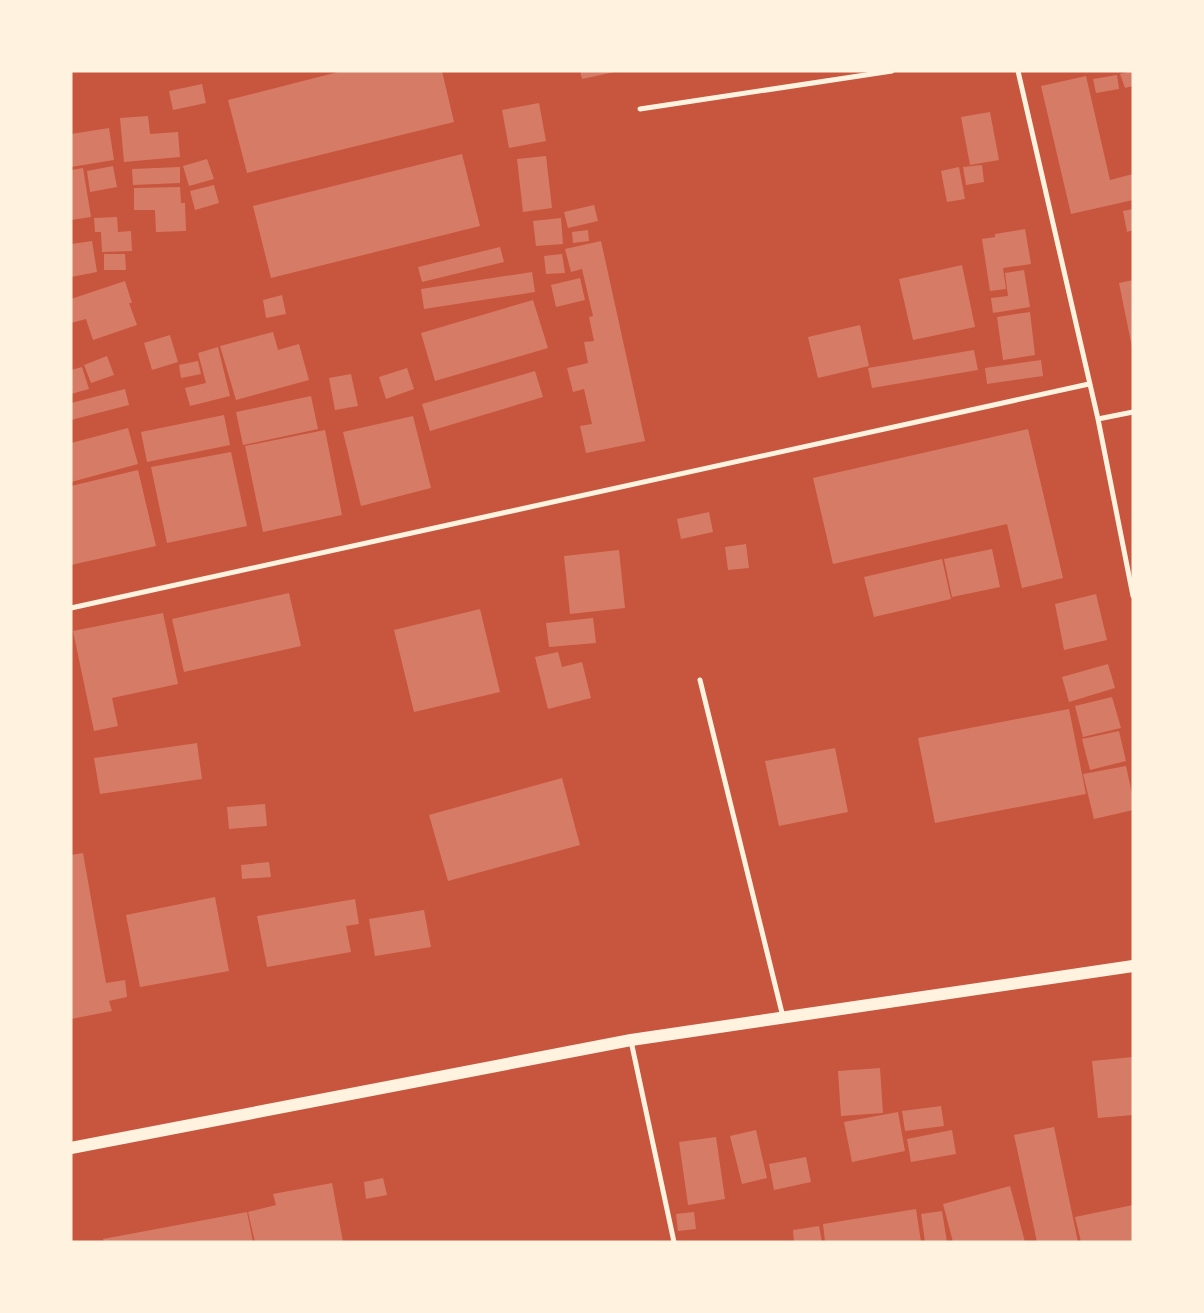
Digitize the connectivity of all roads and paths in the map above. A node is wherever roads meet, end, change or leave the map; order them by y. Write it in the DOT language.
graph roads {
  1 [pos="892,71"];
  2 [pos="1018,71"];
  3 [pos="640,109"];
  4 [pos="1089,384"];
  5 [pos="1133,412"];
  6 [pos="1098,419"];
  7 [pos="1133,596"];
  8 [pos="71,608"];
  9 [pos="700,680"];
  10 [pos="1133,966"];
  11 [pos="783,1017"];
  12 [pos="631,1040"];
  13 [pos="71,1148"];
  14 [pos="674,1242"];
  1 -- 3 [label="street"];
  2 -- 4 [label="street"];
  4 -- 6 [label="street"];
  4 -- 8 [label="street"];
  5 -- 6 [label="street"];
  6 -- 7 [label="street"];
  9 -- 11 [label="street"];
  10 -- 11 [label="main road"];
  11 -- 12 [label="main road"];
  12 -- 13 [label="main road"];
  12 -- 14 [label="street"];
}
